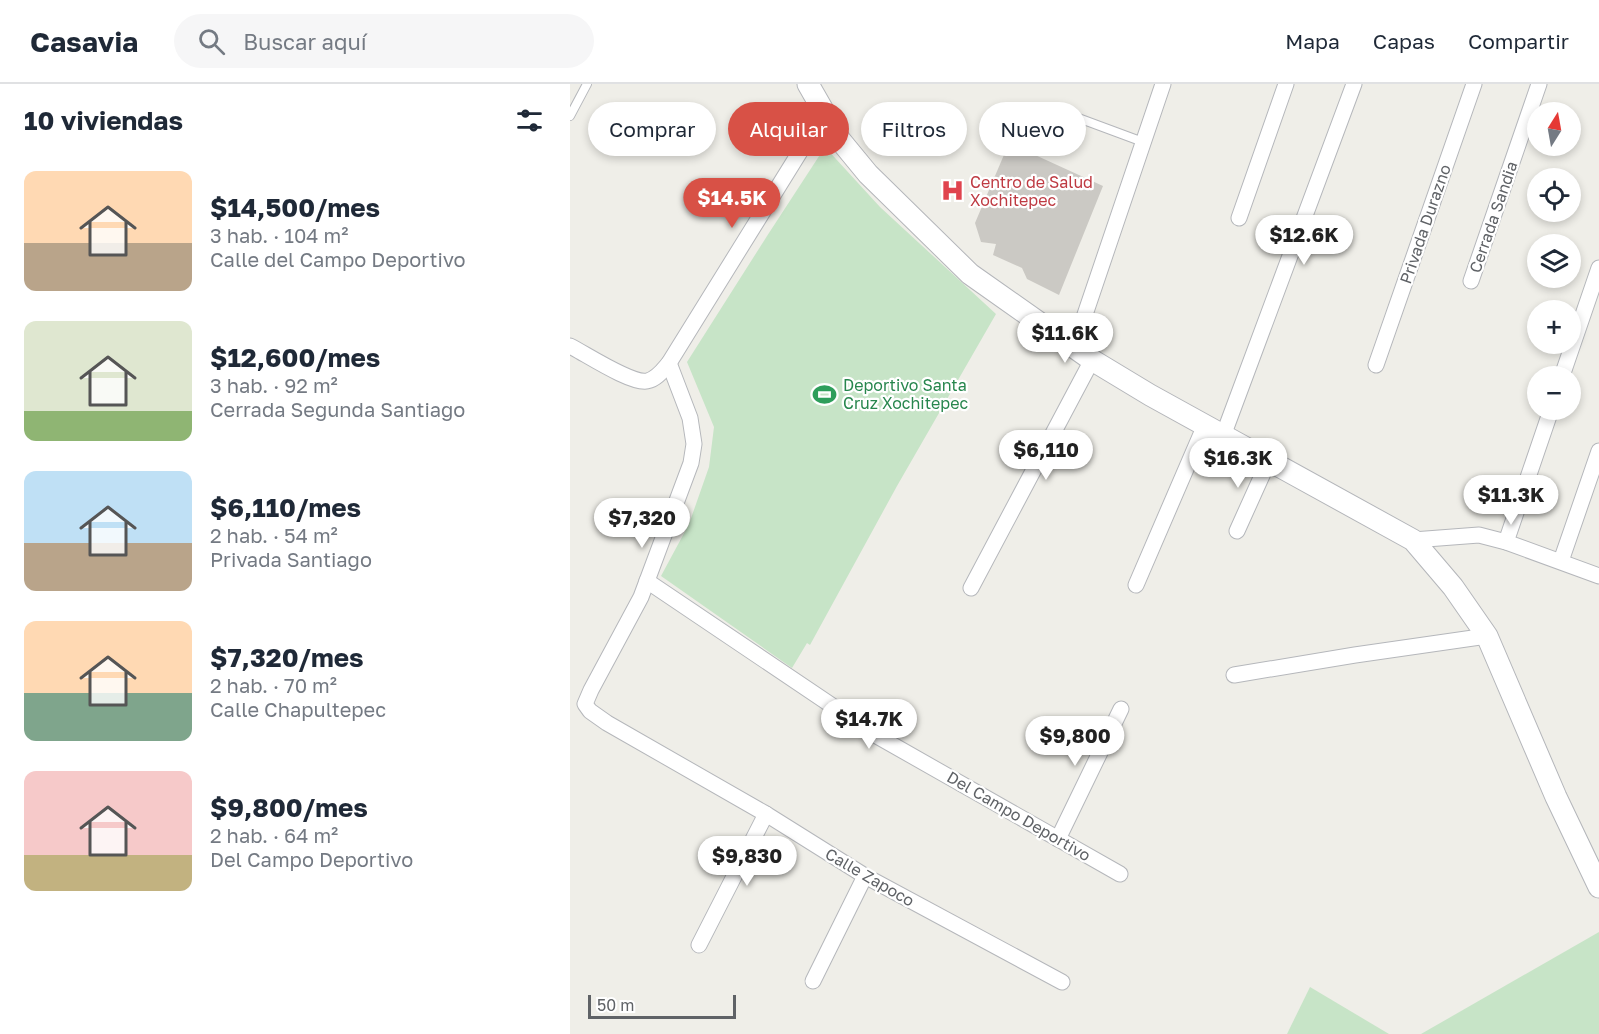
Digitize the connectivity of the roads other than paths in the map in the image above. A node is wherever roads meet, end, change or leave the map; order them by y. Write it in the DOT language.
graph roads {
  1 [pos="587,84"];
  2 [pos="808,84"];
  3 [pos="1163,84"];
  4 [pos="1286,84"];
  5 [pos="1354,84"];
  6 [pos="1474,84"];
  7 [pos="1539,84"];
  8 [pos="818,102"];
  9 [pos="570,116"];
  10 [pos="1086,121"];
  11 [pos="1143,142"];
  12 [pos="849,151"];
  13 [pos="797,156"];
  14 [pos="1239,218"];
  15 [pos="1599,268"];
  16 [pos="1471,281"];
  17 [pos="570,346"];
  18 [pos="1074,347"];
  19 [pos="1092,360"];
  20 [pos="669,363"];
  21 [pos="1376,365"];
  22 [pos="1565,366"];
  23 [pos="1548,420"];
  24 [pos="1205,425"];
  25 [pos="1223,436"];
  26 [pos="1599,451"];
  27 [pos="1269,460"];
  28 [pos="1238,531"];
  29 [pos="1413,540"];
  30 [pos="1506,542"];
  31 [pos="1561,561"];
  32 [pos="1599,576"];
  33 [pos="647,581"];
  34 [pos="1136,585"];
  35 [pos="971,588"];
  36 [pos="1487,636"];
  37 [pos="1234,675"];
  38 [pos="1121,709"];
  39 [pos="766,814"];
  40 [pos="1059,839"];
  41 [pos="1120,874"];
  42 [pos="865,876"];
  43 [pos="1599,887"];
  44 [pos="699,945"];
  45 [pos="813,981"];
  46 [pos="1062,982"];
  1 -- 9 [label="lane"];
  2 -- 8 [label="street"];
  3 -- 11 [label="street"];
  4 -- 14 [label="street"];
  5 -- 25 [label="street"];
  6 -- 21 [label="street, Privada Durazno"];
  7 -- 16 [label="street, Cerrada Sandia"];
  10 -- 11 [label="lane"];
  11 -- 18 [label="street"];
  12 -- 18 [label="street"];
  13 -- 20 [label="street"];
  15 -- 22 [label="street"];
  17 -- 20 [label="street"];
  18 -- 19 [label="street"];
  19 -- 24 [label="street"];
  19 -- 35 [label="street"];
  20 -- 33 [label="street"];
  23 -- 30 [label="street"];
  24 -- 25 [label="street"];
  24 -- 34 [label="street"];
  25 -- 27 [label="street"];
  26 -- 31 [label="street"];
  27 -- 28 [label="street"];
  27 -- 29 [label="street"];
  29 -- 30 [label="street"];
  29 -- 36 [label="street"];
  30 -- 31 [label="street"];
  31 -- 32 [label="street"];
  33 -- 39 [label="street, Calle Zapoco"];
  33 -- 40 [label="street, Del Campo Deportivo"];
  36 -- 37 [label="street"];
  36 -- 43 [label="street"];
  38 -- 40 [label="street"];
  39 -- 42 [label="street, Calle Zapoco"];
  39 -- 44 [label="street"];
  40 -- 41 [label="street, Del Campo Deportivo"];
  42 -- 45 [label="street"];
  42 -- 46 [label="street, Calle Zapoco"];
}
